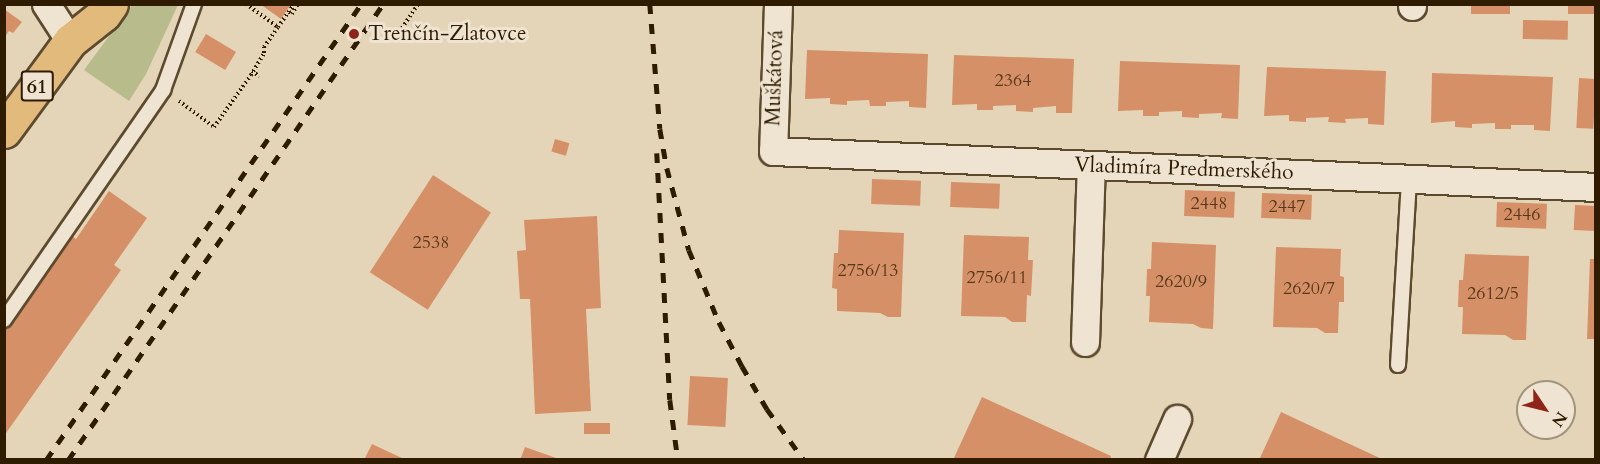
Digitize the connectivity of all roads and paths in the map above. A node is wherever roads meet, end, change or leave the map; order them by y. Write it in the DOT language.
graph roads {
  1 [pos="46,4"];
  2 [pos="79,4"];
  3 [pos="111,4"];
  4 [pos="194,4"];
  5 [pos="246,4"];
  6 [pos="296,4"];
  7 [pos="418,4"];
  8 [pos="778,4"];
  9 [pos="278,27"];
  10 [pos="402,28"];
  11 [pos="70,41"];
  12 [pos="252,71"];
  13 [pos="259,76"];
  14 [pos="163,90"];
  15 [pos="4,131"];
  16 [pos="773,151"];
  17 [pos="1091,165"];
  18 [pos="1408,179"];
  19 [pos="1596,187"];
  20 [pos="4,320"];
  21 [pos="1085,342"];
  22 [pos="1398,365"];
  23 [pos="1177,420"];
  24 [pos="1159,459"];
  1 -- 11 [label="street"];
  2 -- 11 [label="main road, 61"];
  3 -- 11 [label="main road, 61"];
  4 -- 14 [label="lane"];
  5 -- 9 [label="path"];
  6 -- 9 [label="path"];
  7 -- 10 [label="path"];
  8 -- 16 [label="street, Muškátová"];
  9 -- 12 [label="path"];
  11 -- 15 [label="main road, 61"];
  12 -- 13 [label="path"];
  12 -- 14 [label="path"];
  14 -- 20 [label="lane"];
  16 -- 17 [label="street, Vladimíra Predmerského"];
  17 -- 18 [label="street, Vladimíra Predmerského"];
  17 -- 21 [label="street"];
  18 -- 19 [label="street, Vladimíra Predmerského"];
  18 -- 22 [label="lane"];
  23 -- 24 [label="street"];
}
